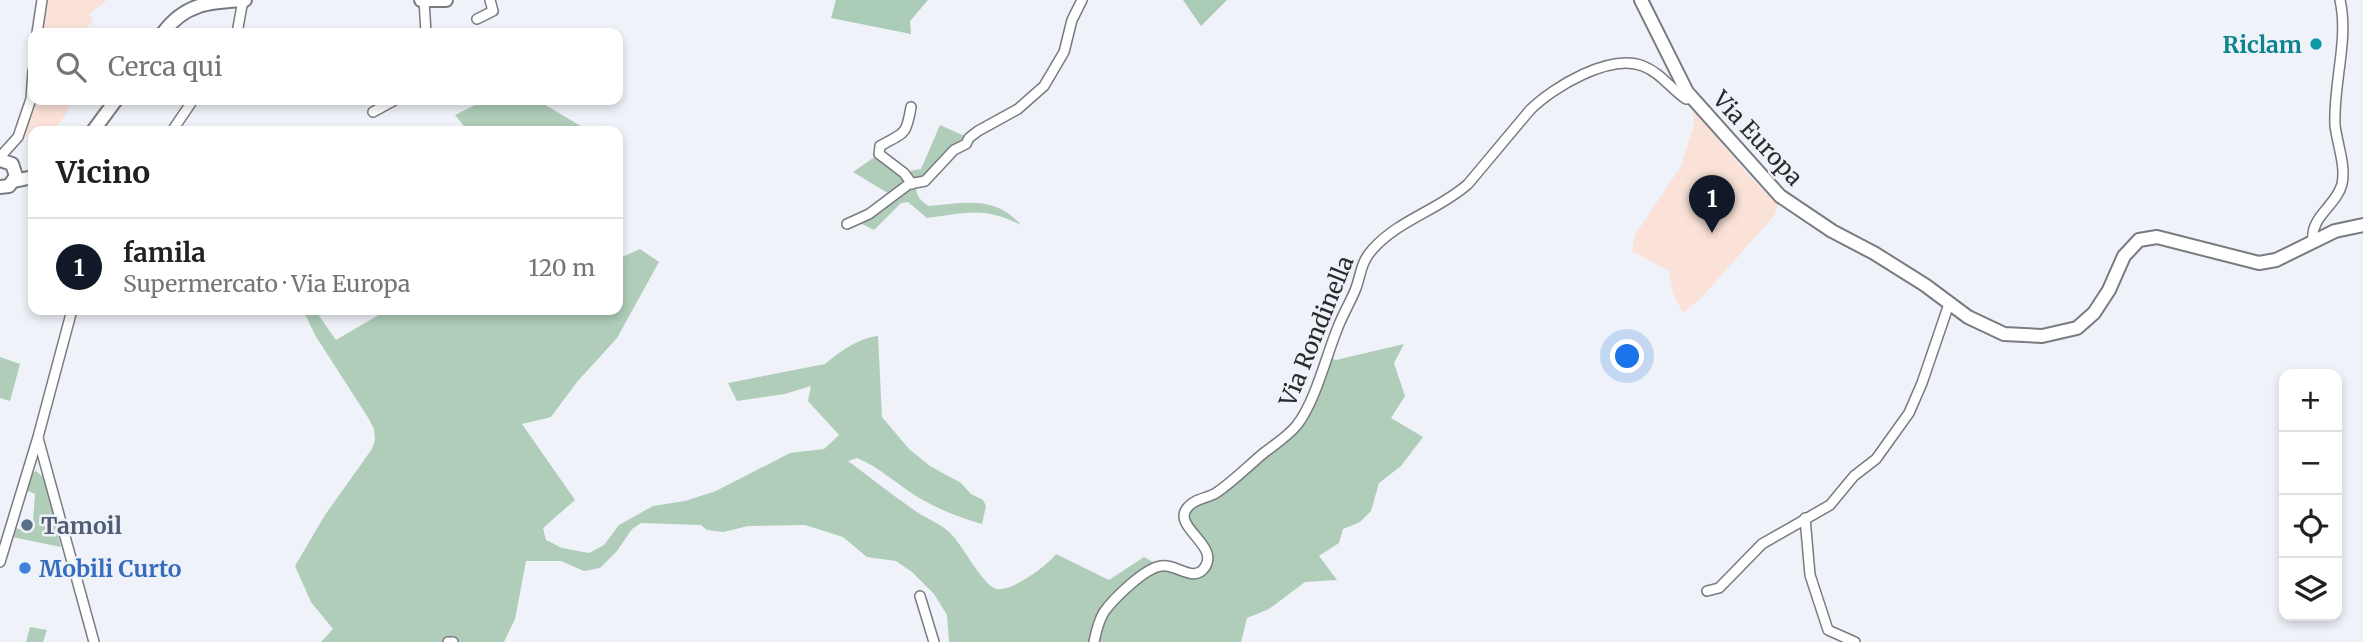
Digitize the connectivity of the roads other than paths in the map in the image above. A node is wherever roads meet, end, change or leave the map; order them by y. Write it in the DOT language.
graph roads {
  1 [pos="42,0"];
  2 [pos="244,0"];
  3 [pos="423,0"];
  4 [pos="446,0"];
  5 [pos="490,0"];
  6 [pos="1082,0"];
  7 [pos="1641,0"];
  8 [pos="2340,0"];
  9 [pos="477,19"];
  10 [pos="38,28"];
  11 [pos="167,28"];
  12 [pos="238,28"];
  13 [pos="426,28"];
  14 [pos="1692,98"];
  15 [pos="29,105"];
  16 [pos="112,105"];
  17 [pos="190,105"];
  18 [pos="386,105"];
  19 [pos="911,107"];
  20 [pos="373,112"];
  21 [pos="97,126"];
  22 [pos="175,126"];
  23 [pos="0,159"];
  24 [pos="28,175"];
  25 [pos="15,176"];
  26 [pos="912,184"];
  27 [pos="0,187"];
  28 [pos="847,224"];
  29 [pos="2363,225"];
  30 [pos="2313,240"];
  31 [pos="1949,304"];
  32 [pos="71,315"];
  33 [pos="38,437"];
  34 [pos="1805,518"];
  35 [pos="0,562"];
  36 [pos="1707,591"];
  37 [pos="920,596"];
  38 [pos="94,642"];
  39 [pos="934,642"];
  40 [pos="1094,642"];
  41 [pos="1855,642"];
  1 -- 10 [label="street"];
  2 -- 11 [label="main road"];
  2 -- 12 [label="street"];
  3 -- 4 [label="main road"];
  3 -- 13 [label="street"];
  5 -- 9 [label="street"];
  6 -- 26 [label="street"];
  7 -- 14 [label="main road, Via Europa"];
  8 -- 30 [label="street"];
  14 -- 31 [label="main road, Via Europa"];
  14 -- 40 [label="street, Via Rondinella"];
  15 -- 23 [label="street"];
  16 -- 21 [label="main road"];
  17 -- 22 [label="street"];
  18 -- 20 [label="street"];
  19 -- 26 [label="street"];
  23 -- 25 [label="main road"];
  24 -- 25 [label="main road"];
  25 -- 27 [label="main road"];
  26 -- 28 [label="street"];
  29 -- 30 [label="main road, Via Europa"];
  30 -- 31 [label="main road, Via Europa"];
  31 -- 34 [label="street"];
  32 -- 33 [label="street"];
  33 -- 35 [label="street"];
  33 -- 38 [label="street"];
  34 -- 36 [label="street"];
  34 -- 41 [label="street"];
  37 -- 39 [label="street"];
}
